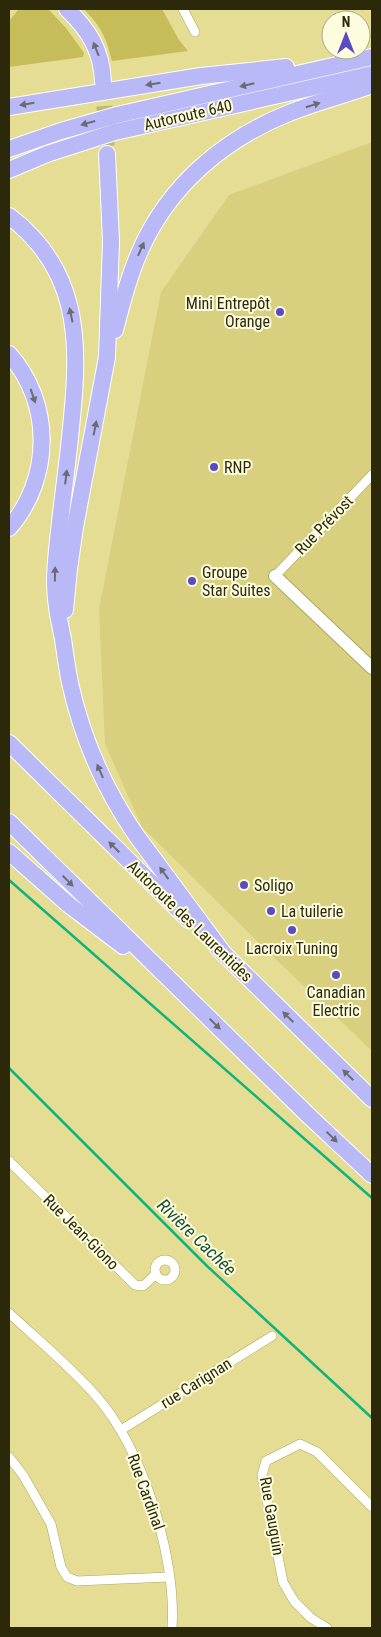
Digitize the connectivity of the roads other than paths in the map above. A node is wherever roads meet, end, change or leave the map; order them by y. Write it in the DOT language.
graph roads {
  1 [pos="67,9"];
  2 [pos="183,9"];
  3 [pos="195,32"];
  4 [pos="349,60"];
  5 [pos="358,60"];
  6 [pos="372,74"];
  7 [pos="103,82"];
  8 [pos="372,85"];
  9 [pos="9,107"];
  10 [pos="9,149"];
  11 [pos="107,154"];
  12 [pos="9,170"];
  13 [pos="9,216"];
  14 [pos="9,354"];
  15 [pos="107,356"];
  16 [pos="372,475"];
  17 [pos="9,528"];
  18 [pos="276,576"];
  19 [pos="63,640"];
  20 [pos="372,668"];
  21 [pos="9,743"];
  22 [pos="9,822"];
  23 [pos="9,852"];
  24 [pos="224,954"];
  25 [pos="180,990"];
  26 [pos="372,1099"];
  27 [pos="9,1161"];
  28 [pos="372,1175"];
  29 [pos="156,1274"];
  30 [pos="9,1313"];
  31 [pos="272,1336"];
  32 [pos="120,1430"];
  33 [pos="9,1458"];
  34 [pos="372,1507"];
  35 [pos="169,1577"];
  36 [pos="172,1628"];
  37 [pos="327,1628"];
  7 -- 1 [label="highway, one-way"];
  2 -- 3 [label="street"];
  4 -- 9 [label="highway, one-way"];
  5 -- 10 [label="highway, Autoroute 640, one-way"];
  6 -- 12 [label="highway, Autoroute 640"];
  15 -- 8 [label="highway, one-way"];
  11 -- 15 [label="highway"];
  19 -- 13 [label="highway, one-way"];
  14 -- 17 [label="highway, one-way"];
  19 -- 15 [label="highway, one-way"];
  16 -- 18 [label="street, Rue Prévost"];
  18 -- 20 [label="street"];
  24 -- 19 [label="highway, one-way"];
  24 -- 21 [label="highway, Autoroute des Laurentides, one-way"];
  22 -- 25 [label="highway, one-way"];
  23 -- 25 [label="highway"];
  26 -- 24 [label="highway, Autoroute des Laurentides, one-way"];
  25 -- 28 [label="highway, one-way"];
  27 -- 29 [label="street, Rue Jean-Giono"];
  30 -- 32 [label="street, Rue Cardinal"];
  31 -- 32 [label="street, rue Carignan"];
  32 -- 35 [label="street, Rue Cardinal"];
  33 -- 35 [label="street"];
  34 -- 37 [label="street, Rue Gauguin"];
  35 -- 36 [label="street, Rue Cardinal"];
}
